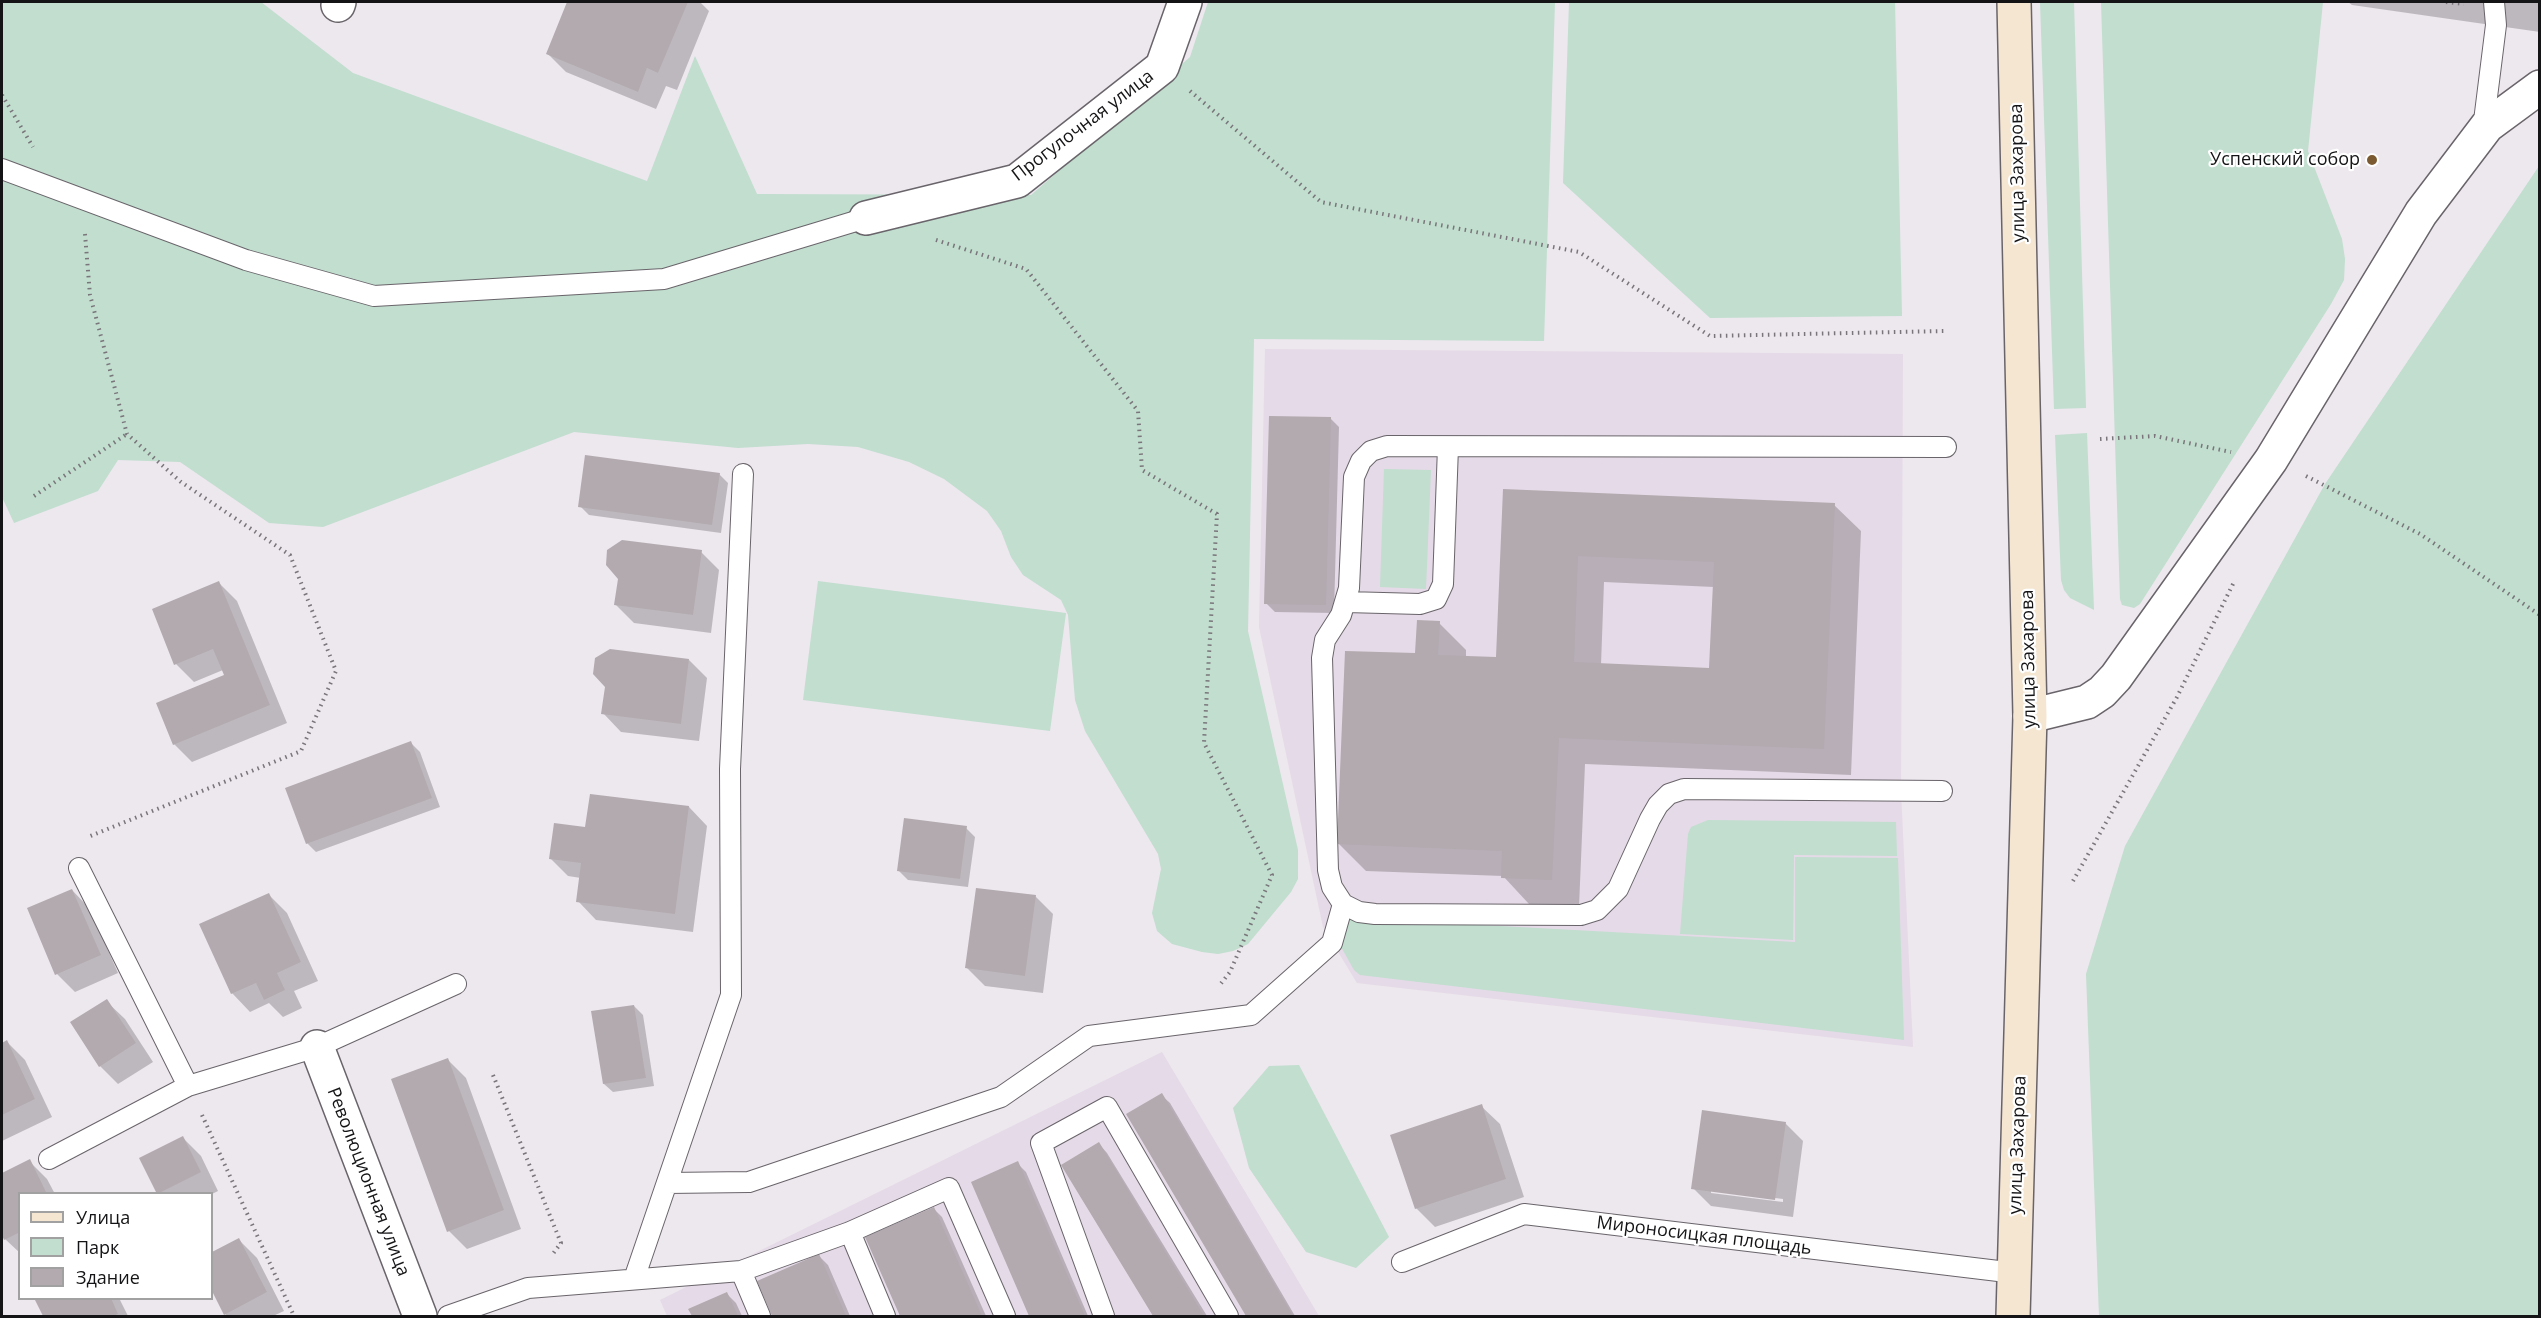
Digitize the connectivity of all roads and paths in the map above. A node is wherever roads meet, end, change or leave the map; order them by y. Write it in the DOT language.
graph roads {
  1 [pos="1185,2"];
  2 [pos="2014,2"];
  3 [pos="2494,2"];
  4 [pos="1162,67"];
  5 [pos="2540,87"];
  6 [pos="2487,126"];
  7 [pos="2,169"];
  8 [pos="82,201"];
  9 [pos="866,218"];
  10 [pos="935,240"];
  11 [pos="1944,331"];
  12 [pos="127,434"];
  13 [pos="2100,439"];
  14 [pos="1448,447"];
  15 [pos="1946,447"];
  16 [pos="2271,460"];
  17 [pos="743,474"];
  18 [pos="34,496"];
  19 [pos="2239,572"];
  20 [pos="1346,602"];
  21 [pos="2540,615"];
  22 [pos="2030,716"];
  23 [pos="1942,791"];
  24 [pos="79,868"];
  25 [pos="2073,880"];
  26 [pos="1343,904"];
  27 [pos="456,984"];
  28 [pos="1192,1023"];
  29 [pos="317,1047"];
  30 [pos="493,1075"];
  31 [pos="188,1086"];
  32 [pos="49,1159"];
  33 [pos="667,1183"];
  34 [pos="849,1232"];
  35 [pos="1402,1262"];
  36 [pos="741,1271"];
  37 [pos="2015,1273"];
  38 [pos="634,1279"];
  39 [pos="528,1288"];
  40 [pos="294,1317"];
  41 [pos="420,1317"];
  42 [pos="448,1317"];
  43 [pos="760,1317"];
  44 [pos="885,1317"];
  45 [pos="1005,1317"];
  46 [pos="1104,1317"];
  47 [pos="1228,1317"];
  48 [pos="2013,1317"];
  1 -- 4 [label="street, Прогулочная улица"];
  2 -- 22 [label="main road, улица Захарова"];
  3 -- 6 [label="lane"];
  4 -- 9 [label="street, Прогулочная улица"];
  4 -- 11 [label="path"];
  5 -- 6 [label="street"];
  6 -- 16 [label="street"];
  7 -- 8 [label="lane"];
  8 -- 9 [label="lane"];
  8 -- 12 [label="path"];
  10 -- 28 [label="path"];
  12 -- 18 [label="path"];
  12 -- 24 [label="path"];
  13 -- 16 [label="path"];
  14 -- 15 [label="lane"];
  14 -- 20 [label="lane"];
  14 -- 20 [label="lane"];
  16 -- 21 [label="path"];
  16 -- 22 [label="street"];
  17 -- 33 [label="lane"];
  19 -- 25 [label="path"];
  20 -- 26 [label="lane"];
  22 -- 37 [label="main road, улица Захарова"];
  23 -- 26 [label="lane"];
  24 -- 31 [label="lane"];
  26 -- 28 [label="lane"];
  27 -- 29 [label="lane"];
  28 -- 33 [label="lane"];
  29 -- 31 [label="lane"];
  29 -- 41 [label="street, Революционная улица"];
  30 -- 39 [label="path"];
  31 -- 32 [label="lane"];
  31 -- 40 [label="path"];
  33 -- 38 [label="lane"];
  34 -- 36 [label="lane"];
  34 -- 44 [label="lane"];
  34 -- 45 [label="lane"];
  35 -- 37 [label="lane, Мироносицкая площадь"];
  36 -- 38 [label="lane"];
  36 -- 43 [label="lane"];
  37 -- 48 [label="main road, улица Захарова"];
  38 -- 39 [label="lane"];
  39 -- 42 [label="lane"];
  46 -- 47 [label="lane"];
}
